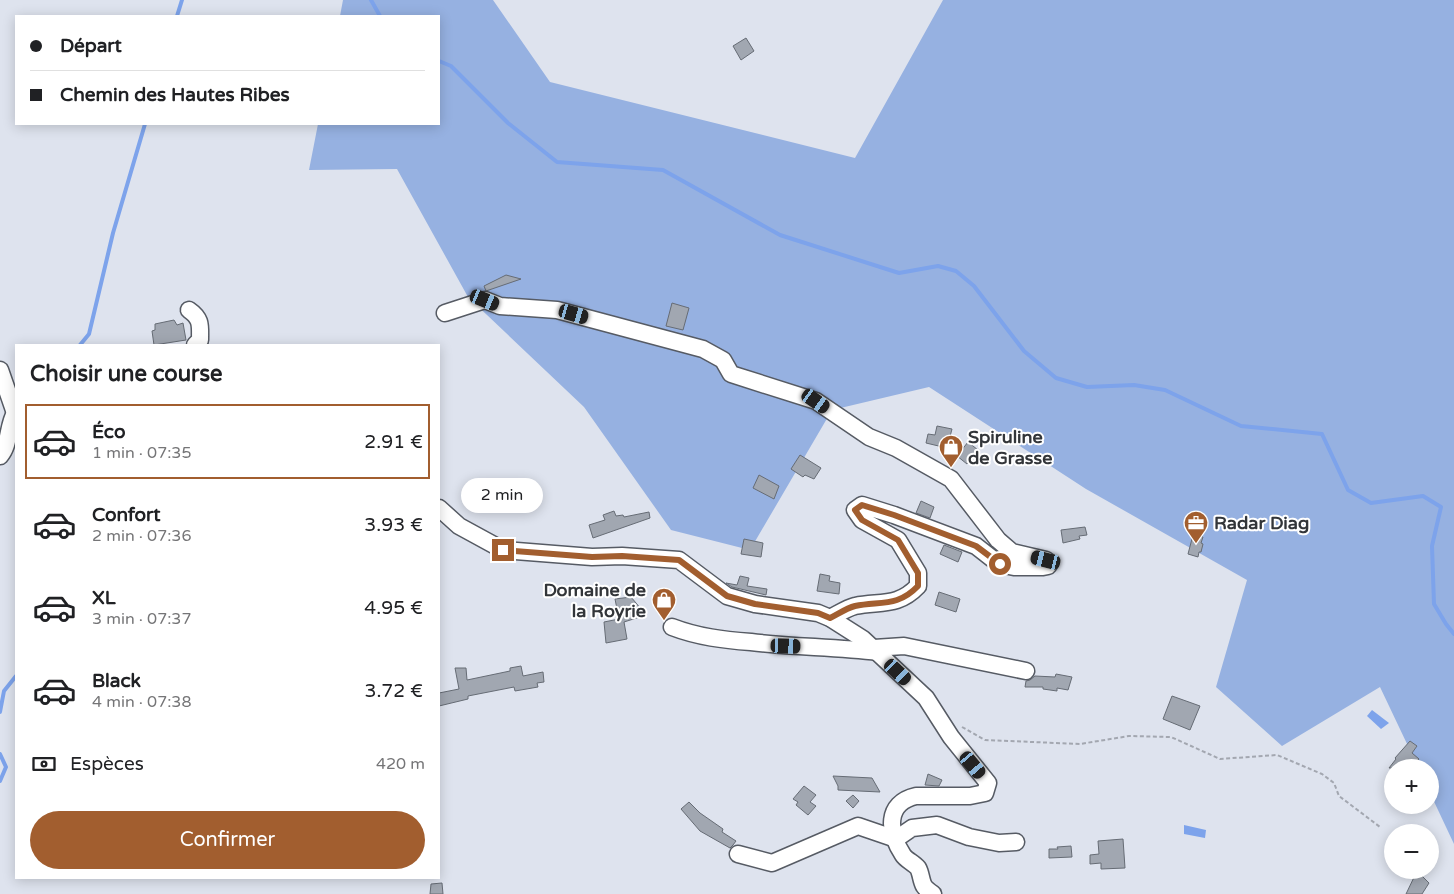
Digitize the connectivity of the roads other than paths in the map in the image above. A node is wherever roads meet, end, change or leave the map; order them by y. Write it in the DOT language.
graph roads {
  1 [pos="189,310"];
  2 [pos="445,312"];
  3 [pos="196,344"];
  4 [pos="0,370"];
  5 [pos="15,416"];
  6 [pos="15,419"];
  7 [pos="0,456"];
  8 [pos="440,509"];
  9 [pos="830,618"];
  10 [pos="672,627"];
  11 [pos="876,650"];
  12 [pos="1026,671"];
  13 [pos="896,839"];
  14 [pos="1016,842"];
  15 [pos="738,854"];
  16 [pos="933,894"];
  1 -- 3 [label="street"];
  2 -- 9 [label="street"];
  4 -- 5 [label="street"];
  6 -- 7 [label="street"];
  8 -- 9 [label="street"];
  9 -- 11 [label="street"];
  10 -- 11 [label="street"];
  11 -- 12 [label="street"];
  11 -- 13 [label="street"];
  13 -- 14 [label="street"];
  13 -- 15 [label="street"];
  13 -- 16 [label="street"];
}
